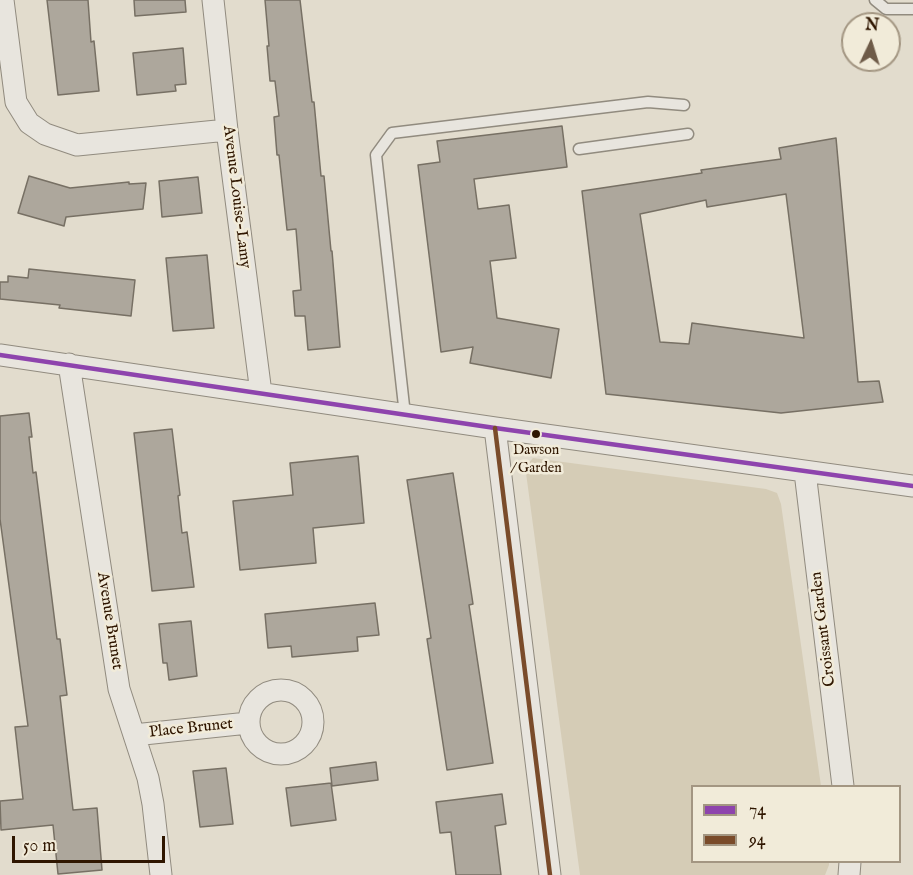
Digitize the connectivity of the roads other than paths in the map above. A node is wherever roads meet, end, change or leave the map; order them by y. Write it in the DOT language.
graph roads {
  1 [pos="3,0"];
  2 [pos="213,0"];
  3 [pos="875,0"];
  4 [pos="913,9"];
  5 [pos="684,105"];
  6 [pos="227,130"];
  7 [pos="688,135"];
  8 [pos="579,149"];
  9 [pos="0,355"];
  10 [pos="69,364"];
  11 [pos="261,393"];
  12 [pos="405,415"];
  13 [pos="495,428"];
  14 [pos="806,472"];
  15 [pos="913,486"];
  16 [pos="248,723"];
  17 [pos="134,735"];
  18 [pos="843,785"];
  19 [pos="161,875"];
  20 [pos="550,875"];
  1 -- 6 [label="street"];
  2 -- 6 [label="street, Avenue Louise-Lamy"];
  3 -- 4 [label="lane"];
  5 -- 12 [label="lane"];
  6 -- 11 [label="street, Avenue Louise-Lamy"];
  7 -- 8 [label="lane"];
  9 -- 10 [label="street"];
  10 -- 11 [label="street"];
  10 -- 17 [label="street, Avenue Brunet"];
  11 -- 12 [label="street"];
  12 -- 13 [label="street"];
  13 -- 14 [label="street"];
  13 -- 20 [label="street"];
  14 -- 15 [label="street"];
  14 -- 18 [label="street, Croissant Garden"];
  16 -- 17 [label="street, Place Brunet"];
  17 -- 19 [label="street, Avenue Brunet"];
}
